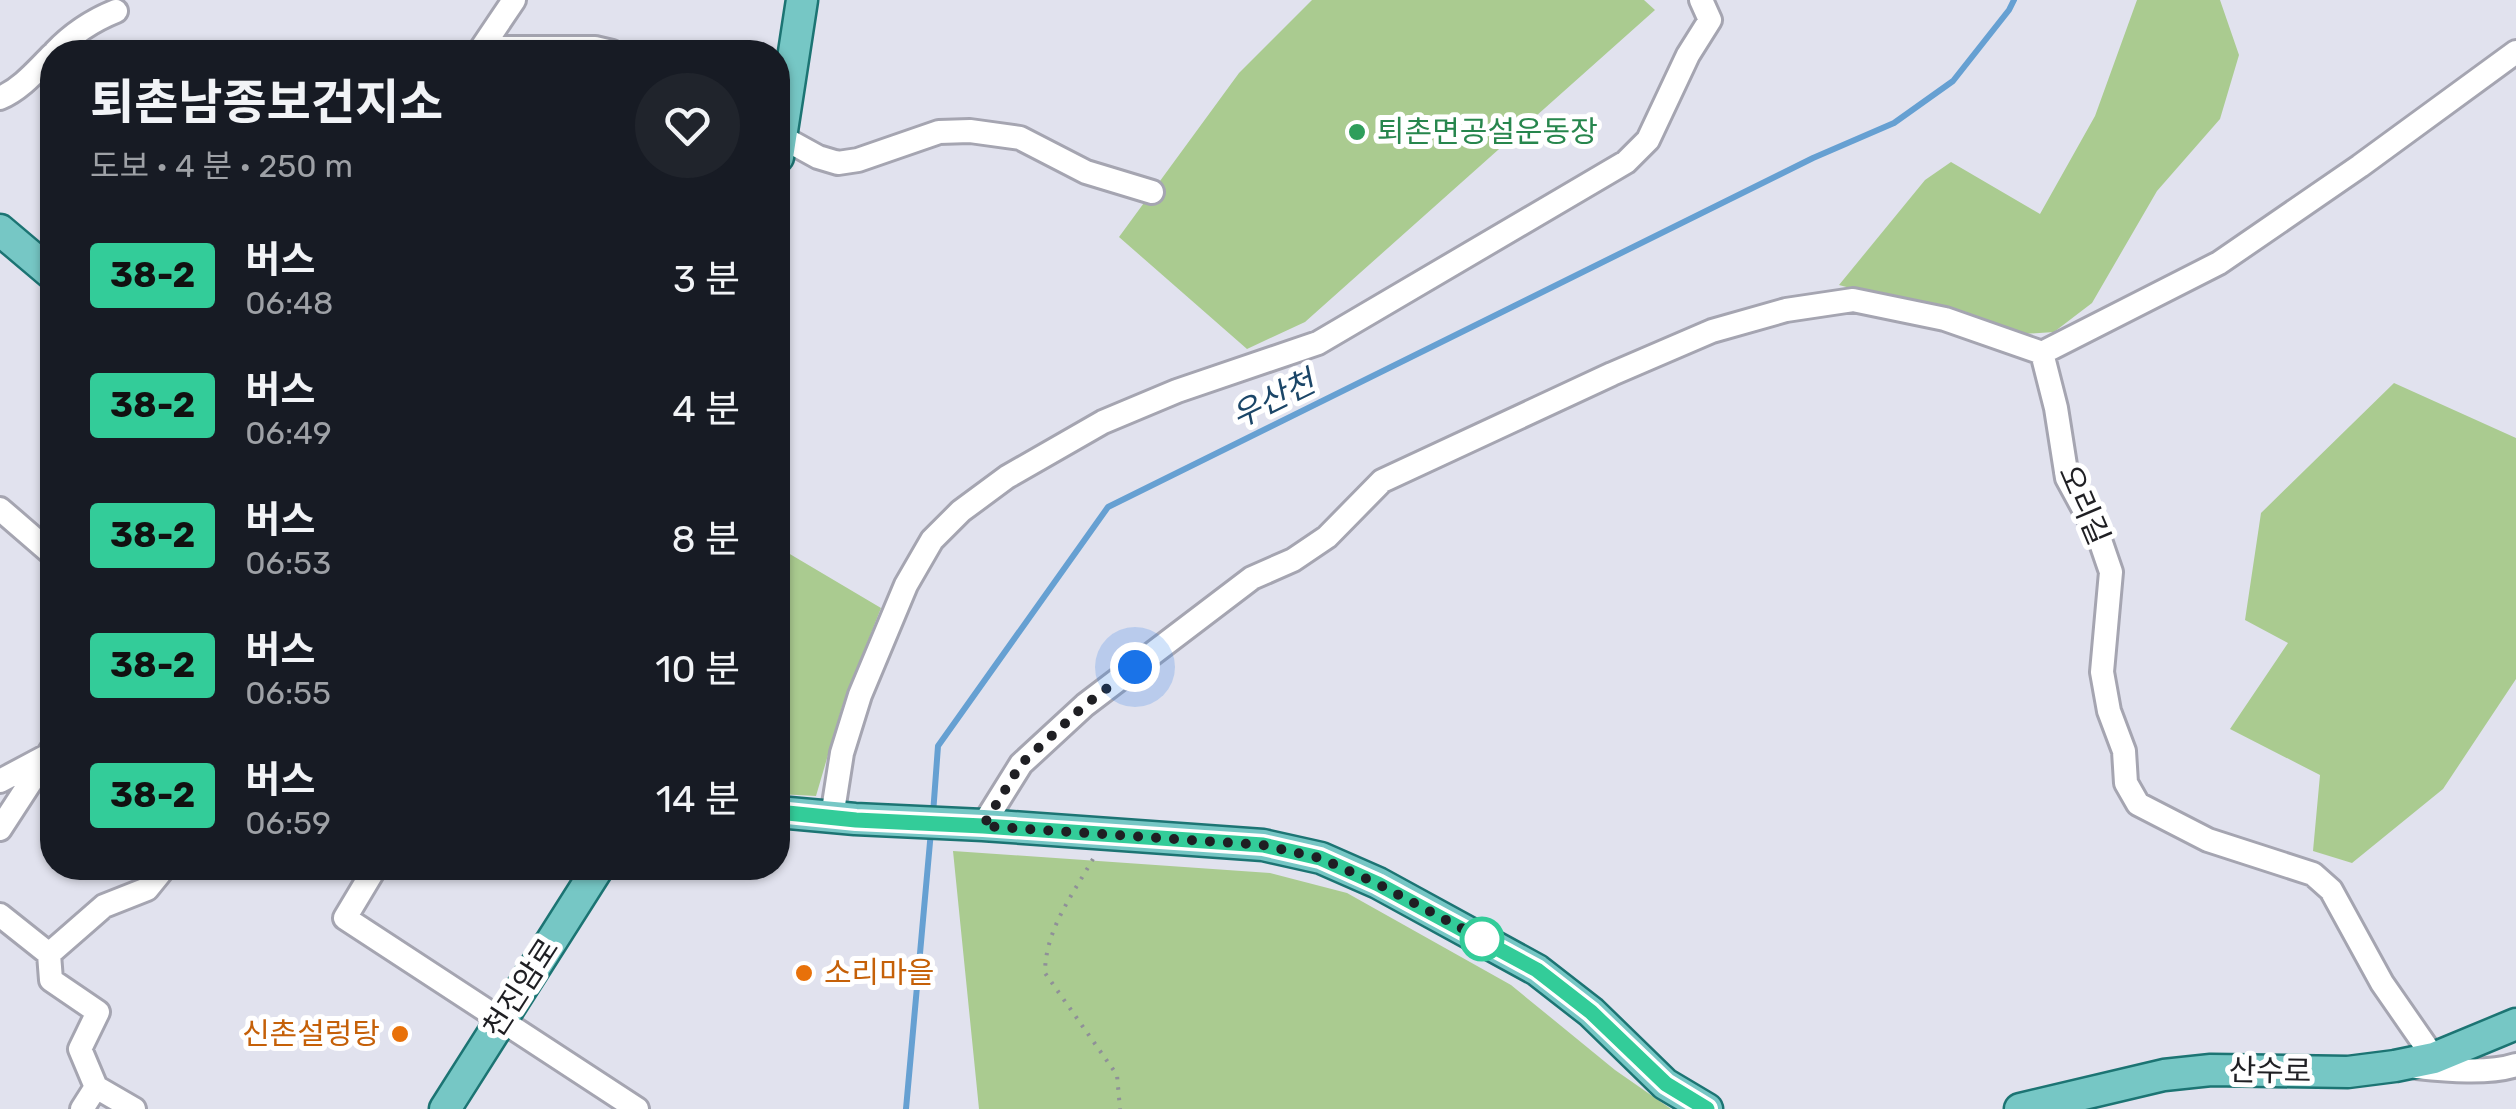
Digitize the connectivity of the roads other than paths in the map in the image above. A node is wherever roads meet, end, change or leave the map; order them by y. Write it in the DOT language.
graph roads {
  1 [pos="514,0"];
  2 [pos="802,0"];
  3 [pos="1701,0"];
  4 [pos="116,11"];
  5 [pos="67,40"];
  6 [pos="488,40"];
  7 [pos="2516,52"];
  8 [pos="40,67"];
  9 [pos="790,75"];
  10 [pos="0,98"];
  11 [pos="790,147"];
  12 [pos="1152,192"];
  13 [pos="0,230"];
  14 [pos="40,255"];
  15 [pos="2042,353"];
  16 [pos="0,509"];
  17 [pos="40,544"];
  18 [pos="40,757"];
  19 [pos="40,767"];
  20 [pos="0,779"];
  21 [pos="790,813"];
  22 [pos="844,818"];
  23 [pos="971,825"];
  24 [pos="0,829"];
  25 [pos="154,880"];
  26 [pos="368,880"];
  27 [pos="590,880"];
  28 [pos="0,914"];
  29 [pos="49,954"];
  30 [pos="499,1020"];
  31 [pos="2516,1024"];
  32 [pos="2434,1058"];
  33 [pos="2516,1065"];
  34 [pos="2398,1066"];
  35 [pos="96,1087"];
  36 [pos="82,1109"];
  37 [pos="134,1109"];
  38 [pos="444,1109"];
  39 [pos="637,1109"];
  40 [pos="1707,1109"];
  41 [pos="2020,1109"];
  1 -- 6 [label="street"];
  2 -- 9 [label="main road"];
  3 -- 22 [label="street"];
  4 -- 5 [label="street"];
  7 -- 15 [label="street"];
  8 -- 10 [label="street"];
  11 -- 12 [label="street"];
  13 -- 14 [label="main road"];
  15 -- 23 [label="street"];
  15 -- 32 [label="street, 오리길"];
  16 -- 17 [label="street"];
  18 -- 20 [label="street"];
  19 -- 24 [label="street"];
  21 -- 22 [label="main road"];
  22 -- 23 [label="main road"];
  23 -- 40 [label="main road"];
  25 -- 29 [label="street"];
  26 -- 30 [label="street"];
  27 -- 30 [label="main road, 천진암로"];
  28 -- 29 [label="street"];
  29 -- 35 [label="street"];
  30 -- 38 [label="main road, 천진암로"];
  30 -- 39 [label="street"];
  31 -- 32 [label="main road, 산수로"];
  32 -- 34 [label="main road, 산수로"];
  33 -- 34 [label="street"];
  34 -- 41 [label="main road, 산수로"];
  35 -- 36 [label="street"];
  35 -- 37 [label="street"];
}
